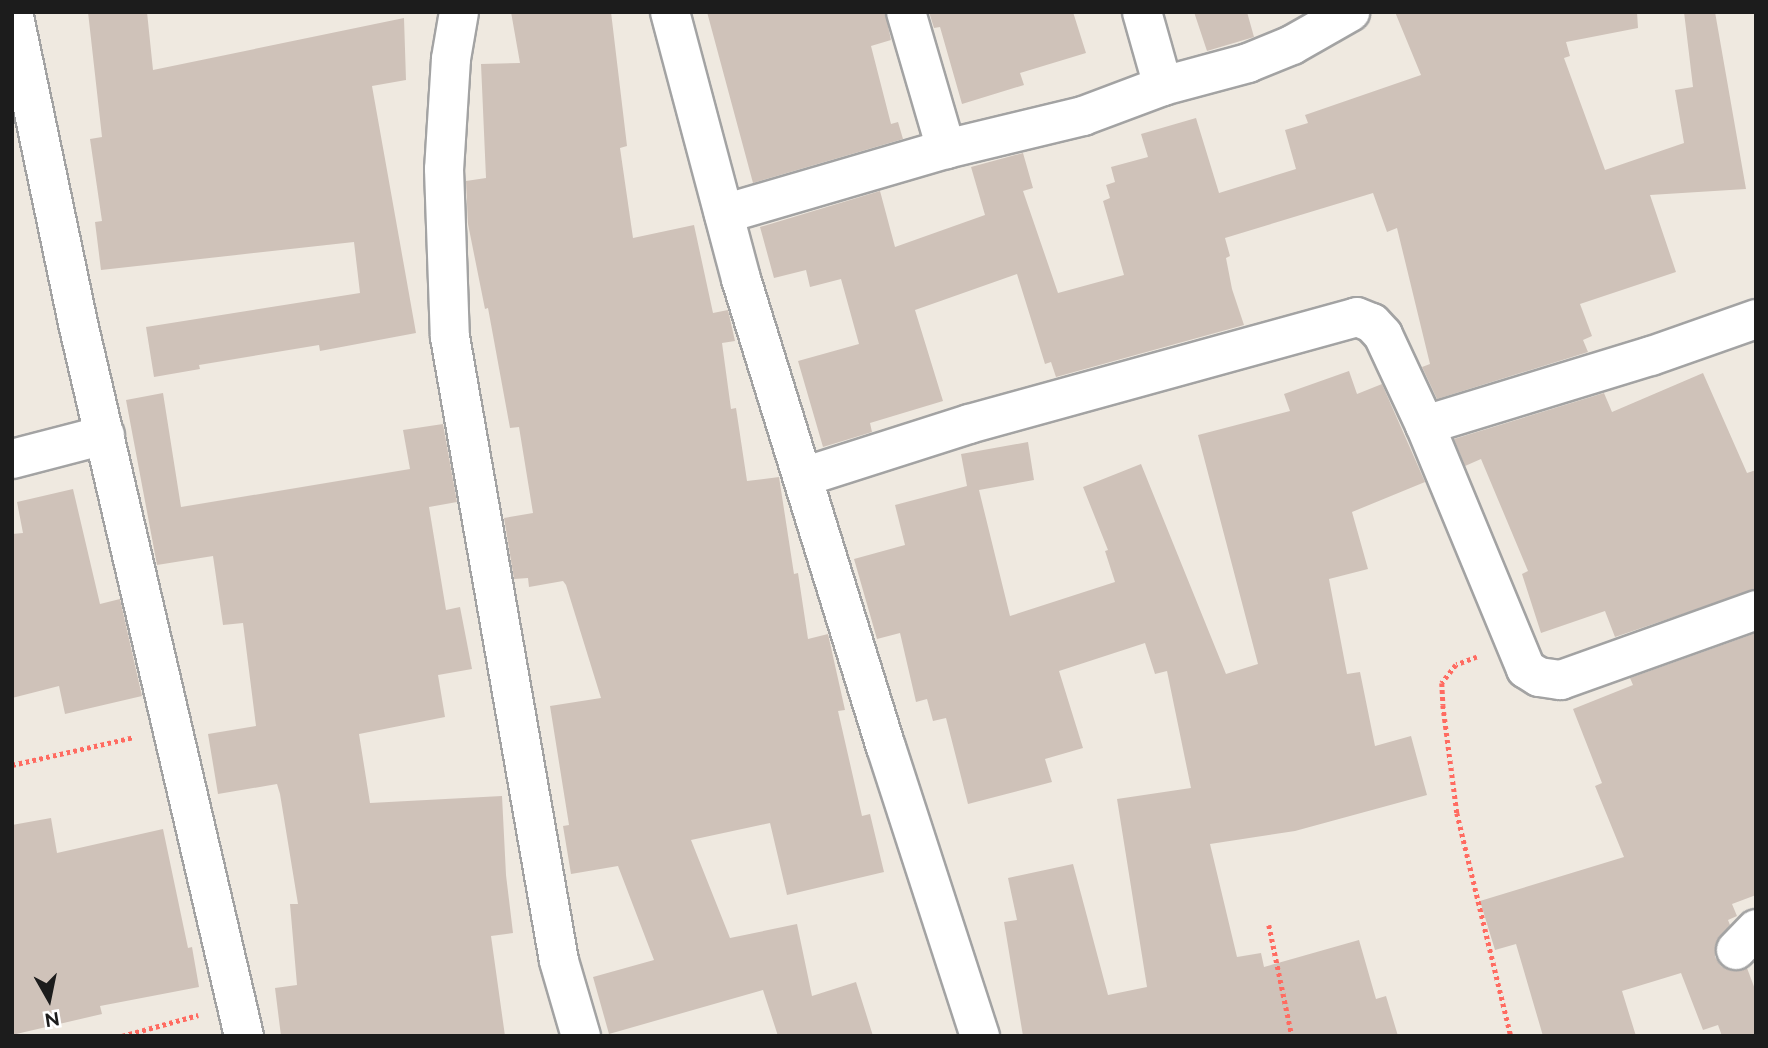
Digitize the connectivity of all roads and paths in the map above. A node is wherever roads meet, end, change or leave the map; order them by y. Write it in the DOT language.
graph roads {
  1 [pos="13,12"];
  2 [pos="458,12"];
  3 [pos="670,12"];
  4 [pos="905,12"];
  5 [pos="1142,12"];
  6 [pos="1350,12"];
  7 [pos="1163,86"];
  8 [pos="946,149"];
  9 [pos="724,214"];
  10 [pos="1756,319"];
  11 [pos="1425,425"];
  12 [pos="105,435"];
  13 [pos="12,459"];
  14 [pos="803,477"];
  15 [pos="1756,610"];
  16 [pos="1515,642"];
  17 [pos="172,728"];
  18 [pos="12,765"];
  19 [pos="1269,925"];
  20 [pos="240,1020"];
  21 [pos="122,1036"];
  22 [pos="580,1036"];
  23 [pos="980,1036"];
  24 [pos="1292,1036"];
  25 [pos="1511,1036"];
  1 -- 12 [label="street"];
  2 -- 22 [label="street"];
  3 -- 9 [label="street"];
  4 -- 8 [label="street"];
  5 -- 7 [label="street"];
  6 -- 7 [label="street"];
  7 -- 8 [label="street"];
  8 -- 9 [label="street"];
  9 -- 14 [label="street"];
  10 -- 11 [label="street"];
  11 -- 14 [label="street"];
  11 -- 16 [label="street"];
  12 -- 13 [label="street"];
  12 -- 17 [label="street"];
  14 -- 23 [label="street"];
  15 -- 16 [label="street"];
  16 -- 25 [label="path"];
  17 -- 18 [label="path"];
  17 -- 20 [label="street"];
  19 -- 24 [label="path"];
  20 -- 21 [label="path"];
}
